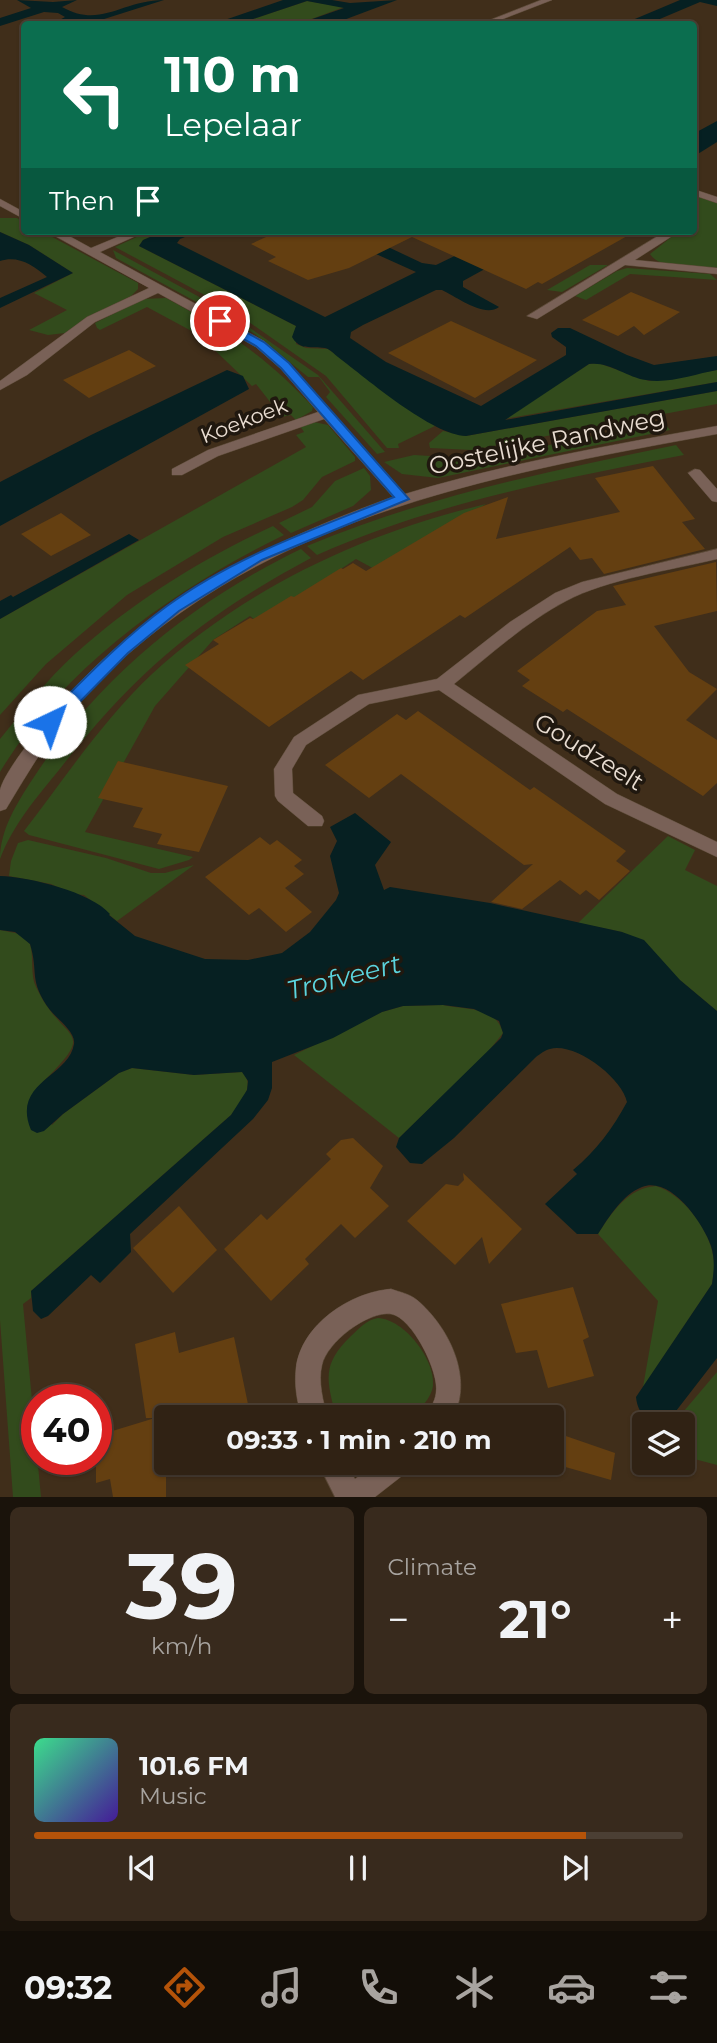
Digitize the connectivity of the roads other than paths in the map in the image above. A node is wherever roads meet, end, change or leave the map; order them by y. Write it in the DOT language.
graph roads {
  1 [pos="548,0"];
  2 [pos="492,21"];
  3 [pos="697,193"];
  4 [pos="717,200"];
  5 [pos="0,202"];
  6 [pos="13,209"];
  7 [pos="21,214"];
  8 [pos="0,215"];
  9 [pos="59,235"];
  10 [pos="132,235"];
  11 [pos="668,235"];
  12 [pos="91,253"];
  13 [pos="624,262"];
  14 [pos="717,271"];
  15 [pos="160,288"];
  16 [pos="533,316"];
  17 [pos="0,386"];
  18 [pos="327,413"];
  19 [pos="717,430"];
  20 [pos="177,472"];
  21 [pos="695,473"];
  22 [pos="717,498"];
  23 [pos="402,499"];
  24 [pos="717,554"];
  25 [pos="442,684"];
  26 [pos="0,804"];
  27 [pos="315,821"];
  28 [pos="717,850"];
  29 [pos="312,1405"];
  30 [pos="446,1405"];
  31 [pos="338,1475"];
  32 [pos="381,1475"];
  33 [pos="351,1497"];
  1 -- 2 [label="street"];
  3 -- 4 [label="street"];
  5 -- 6 [label="street"];
  6 -- 7 [label="street"];
  6 -- 8 [label="street"];
  9 -- 12 [label="street"];
  10 -- 12 [label="street"];
  11 -- 13 [label="street"];
  12 -- 15 [label="street"];
  13 -- 14 [label="street"];
  13 -- 16 [label="street"];
  15 -- 17 [label="street"];
  15 -- 18 [label="street"];
  18 -- 20 [label="street, Koekoek"];
  18 -- 23 [label="street"];
  19 -- 23 [label="street, Oostelijke Randweg"];
  21 -- 22 [label="street"];
  23 -- 26 [label="street, Oostelijke Randweg"];
  24 -- 25 [label="street"];
  25 -- 27 [label="street"];
  25 -- 28 [label="street, Goudzeelt"];
  29 -- 30 [label="street"];
  31 -- 33 [label="street"];
  32 -- 33 [label="street"];
}
